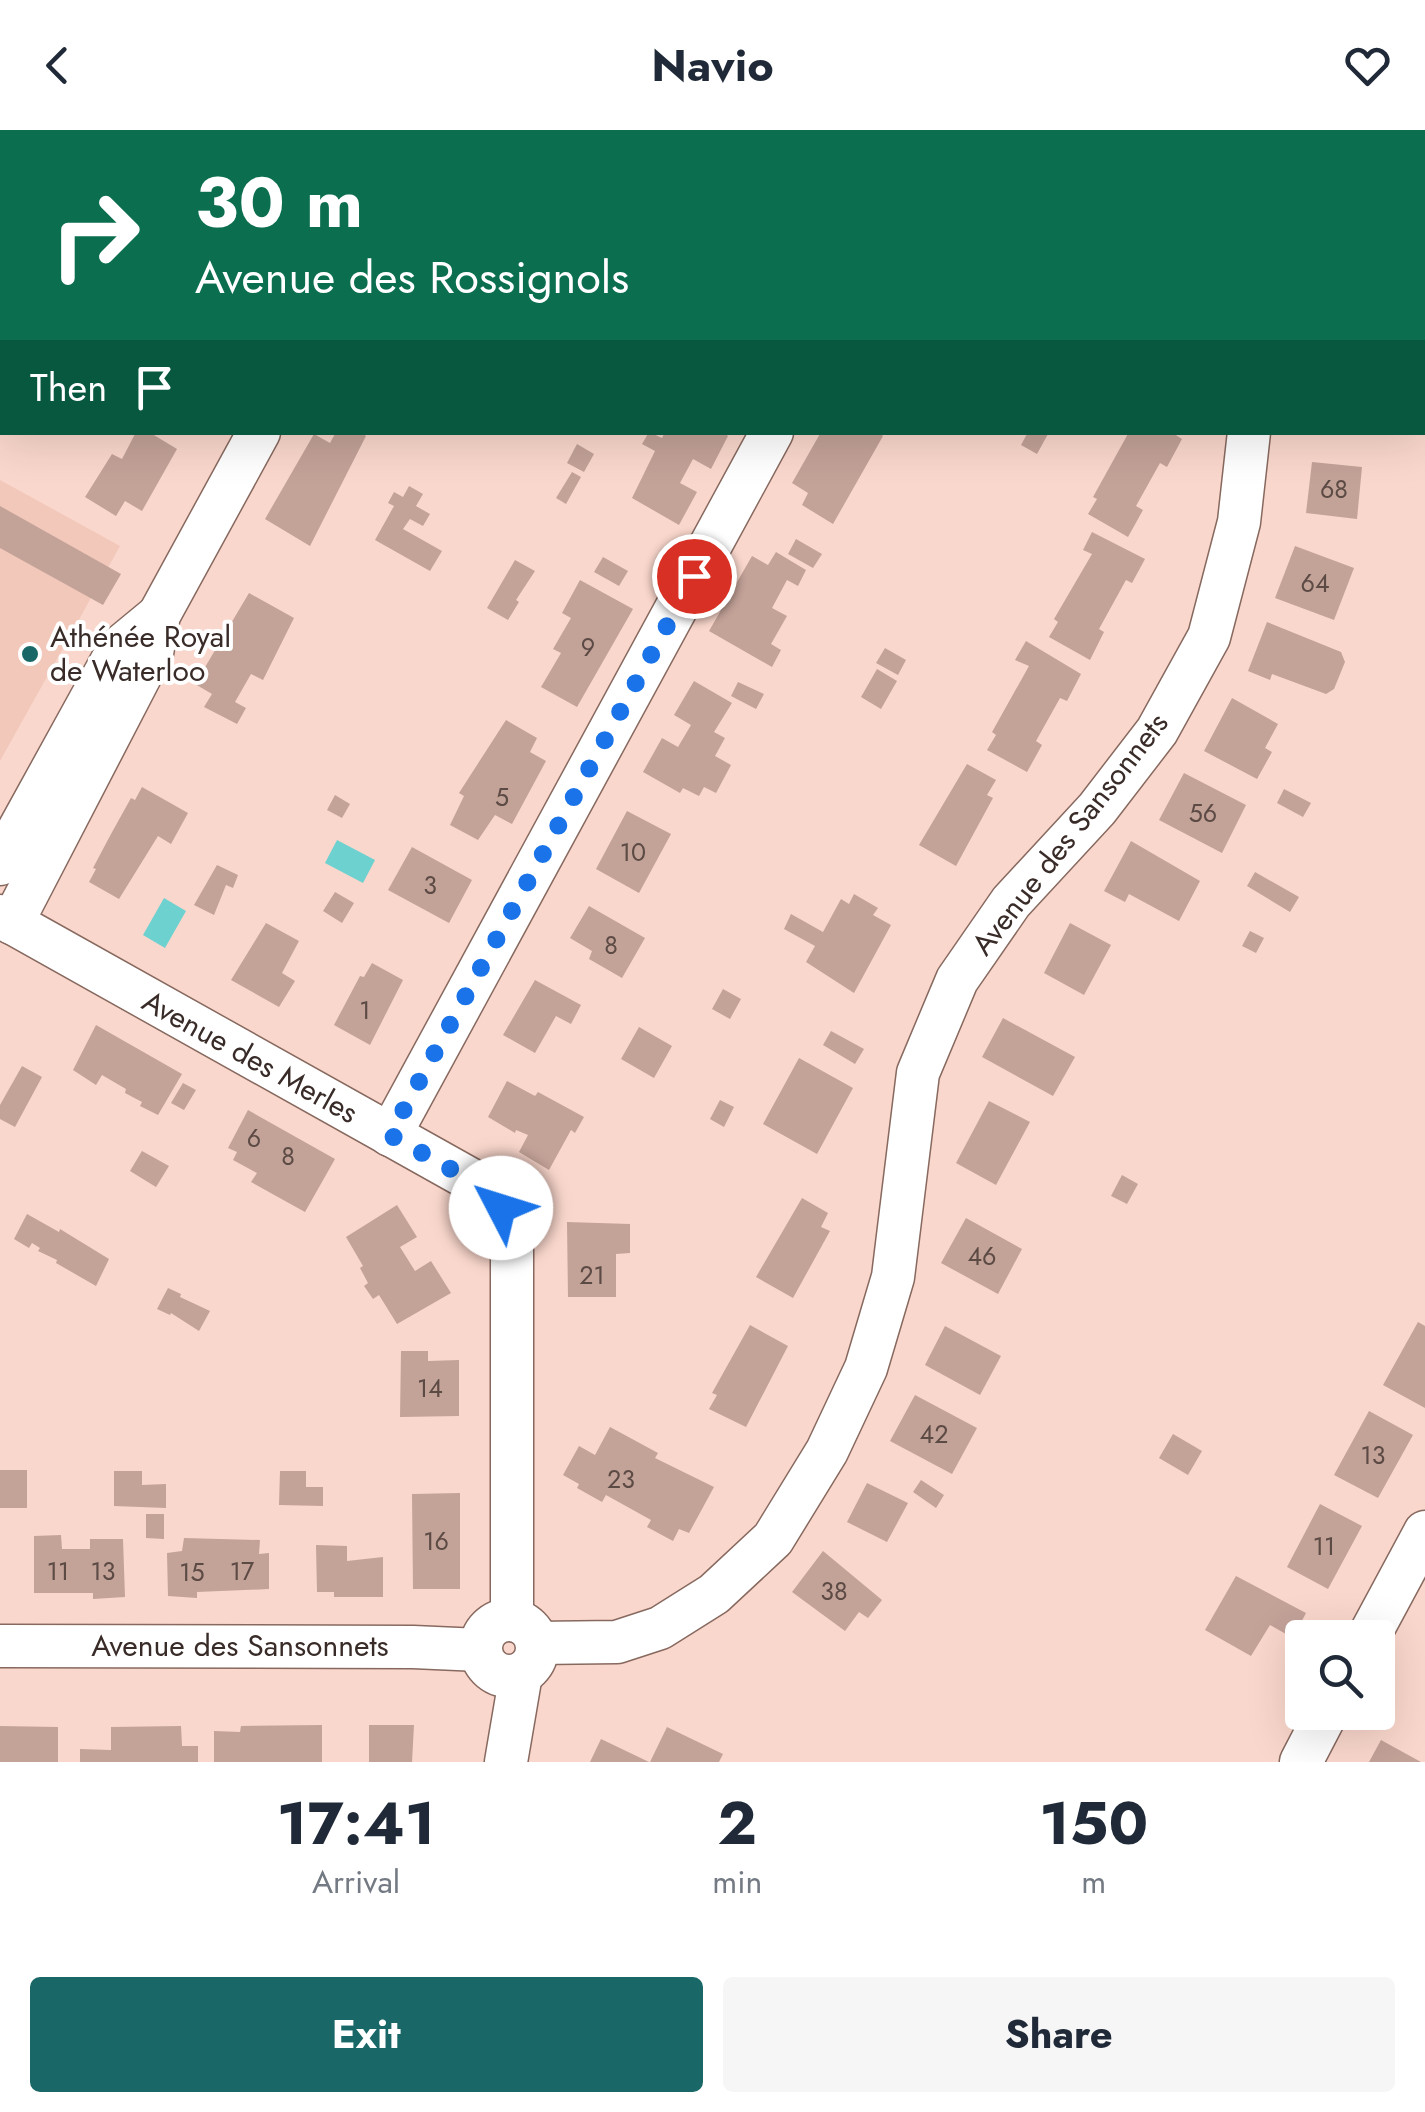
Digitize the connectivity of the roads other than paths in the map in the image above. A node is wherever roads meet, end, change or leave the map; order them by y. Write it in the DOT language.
graph roads {
  1 [pos="257,435"];
  2 [pos="770,435"];
  3 [pos="1249,435"];
  4 [pos="159,614"];
  5 [pos="0,864"];
  6 [pos="6,920"];
  7 [pos="390,1135"];
  8 [pos="1425,1532"];
  9 [pos="1378,1620"];
  10 [pos="523,1645"];
  11 [pos="0,1646"];
  12 [pos="1317,1730"];
  13 [pos="506,1762"];
  14 [pos="1300,1762"];
  1 -- 4 [label="street"];
  2 -- 7 [label="street"];
  3 -- 10 [label="street, Avenue des Sansonnets"];
  4 -- 5 [label="street"];
  4 -- 6 [label="street"];
  6 -- 7 [label="street, Avenue des Merles"];
  7 -- 10 [label="street, Avenue des Merles"];
  8 -- 9 [label="street"];
  10 -- 11 [label="street, Avenue des Sansonnets"];
  10 -- 13 [label="street, Avenue des Merles"];
  12 -- 14 [label="street"];
}
